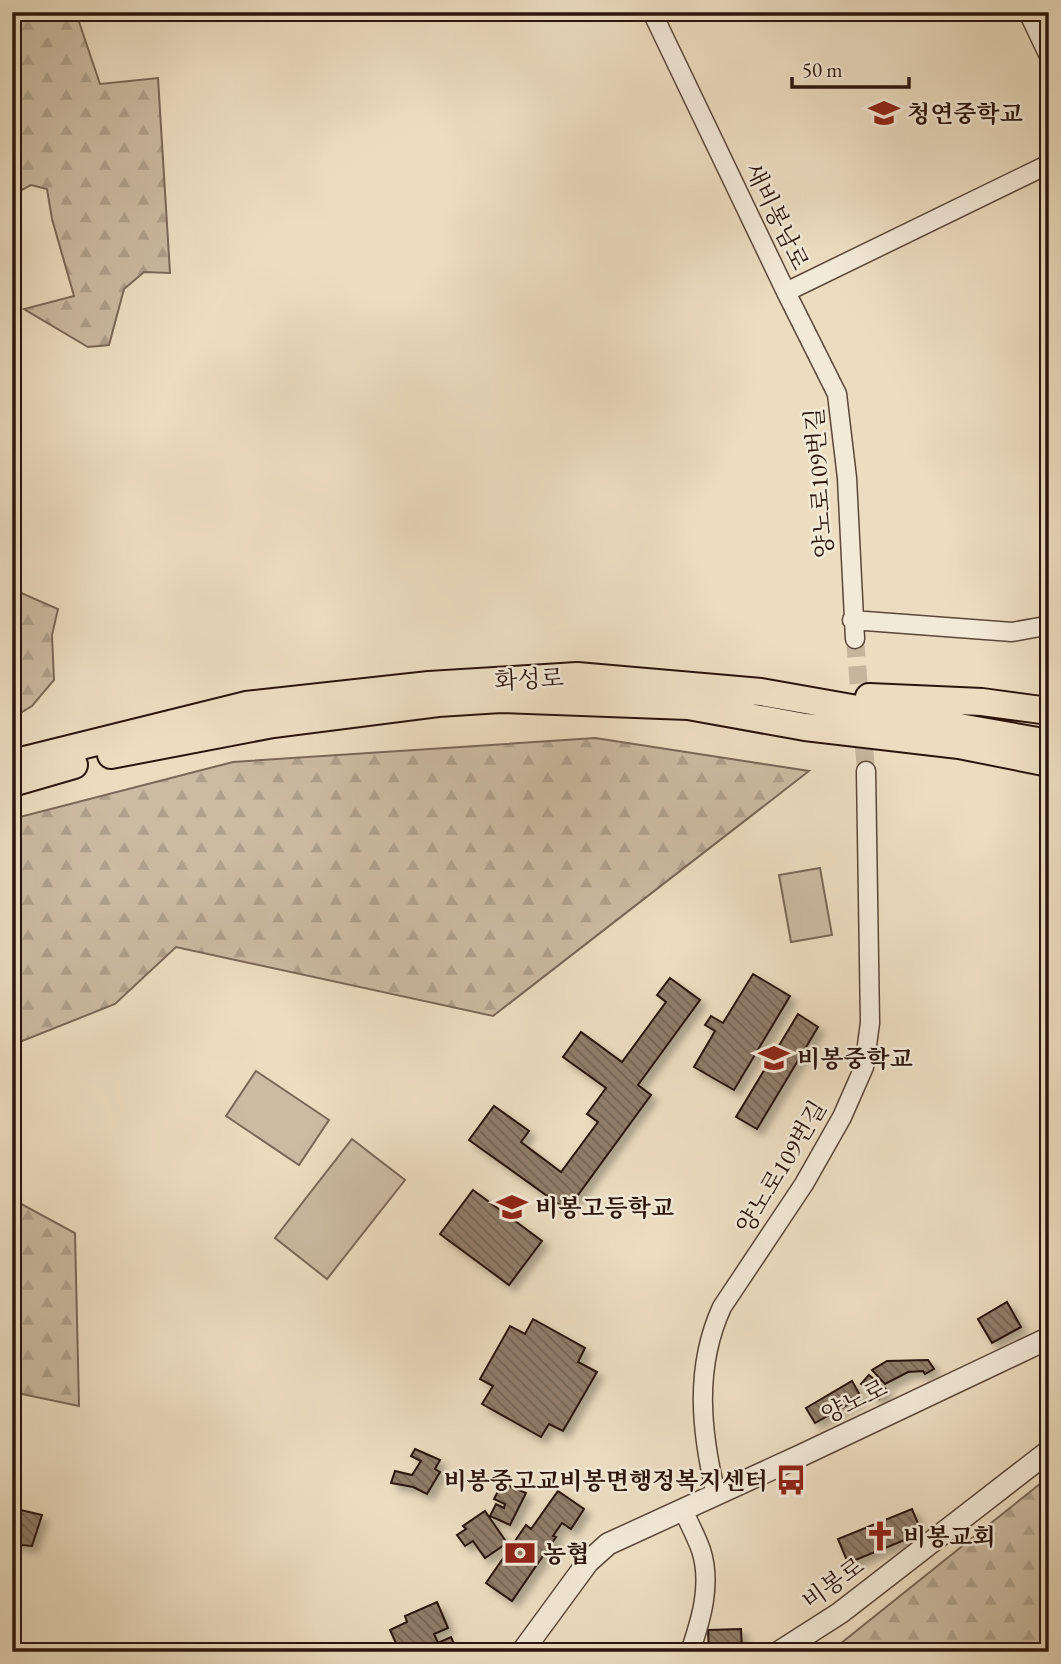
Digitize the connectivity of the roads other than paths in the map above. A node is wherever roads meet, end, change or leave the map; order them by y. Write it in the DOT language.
graph roads {
  1 [pos="652,12"];
  2 [pos="1028,12"];
  3 [pos="1049,56"];
  4 [pos="1049,164"];
  5 [pos="786,292"];
  6 [pos="852,620"];
  7 [pos="1049,623"];
  8 [pos="855,639"];
  9 [pos="761,692"];
  10 [pos="1049,711"];
  11 [pos="1049,743"];
  12 [pos="12,763"];
  13 [pos="1049,763"];
  14 [pos="866,771"];
  15 [pos="12,783"];
  16 [pos="1049,1338"];
  17 [pos="1049,1451"];
  18 [pos="716,1494"];
  19 [pos="683,1510"];
  20 [pos="691,1651"];
  21 [pos="522,1652"];
  22 [pos="779,1652"];
  1 -- 5 [label="street, 새비봉남로"];
  2 -- 3 [label="street"];
  4 -- 5 [label="street, 새비봉남로"];
  5 -- 6 [label="street, 양노로109번길"];
  6 -- 7 [label="street"];
  6 -- 8 [label="street, 양노로109번길"];
  9 -- 10 [label="main road"];
  9 -- 11 [label="main road, 화성로"];
  9 -- 12 [label="main road, 화성로"];
  13 -- 15 [label="main road, 화성로"];
  14 -- 18 [label="street, 양노로109번길"];
  16 -- 18 [label="street, 양노로"];
  17 -- 22 [label="street, 비봉로"];
  18 -- 19 [label="street, 양노로"];
  19 -- 20 [label="street"];
  19 -- 21 [label="street, 양노로"];
}
